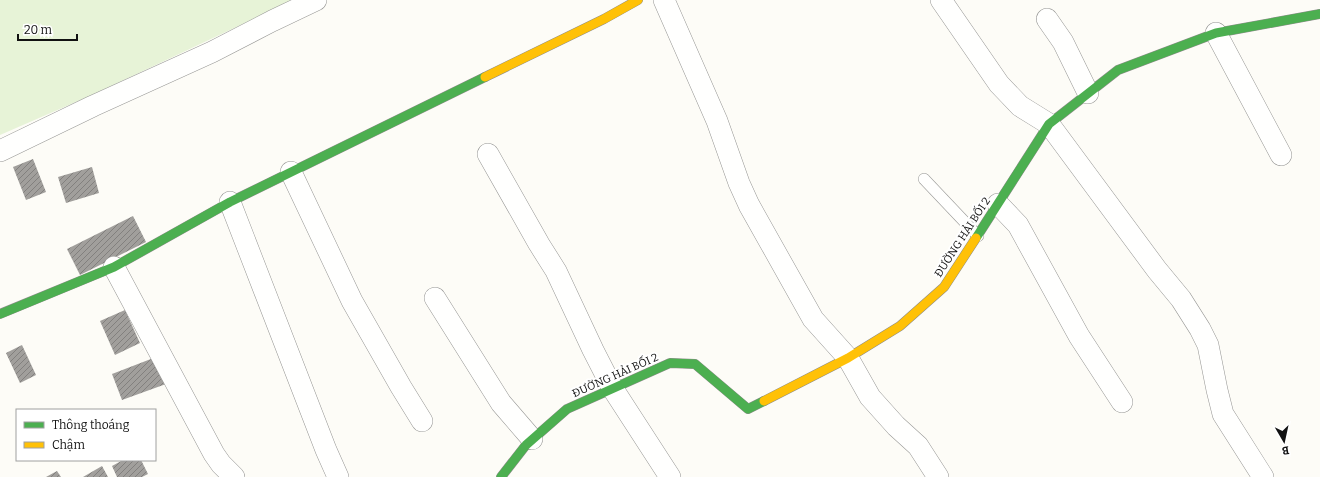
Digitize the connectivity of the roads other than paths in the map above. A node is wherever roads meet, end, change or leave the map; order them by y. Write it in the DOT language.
graph roads {
  1 [pos="316,0"];
  2 [pos="638,0"];
  3 [pos="664,0"];
  4 [pos="941,0"];
  5 [pos="1319,16"];
  6 [pos="1046,19"];
  7 [pos="1216,33"];
  8 [pos="1088,93"];
  9 [pos="1048,124"];
  10 [pos="0,151"];
  11 [pos="488,154"];
  12 [pos="1281,155"];
  13 [pos="291,172"];
  14 [pos="924,179"];
  15 [pos="230,202"];
  16 [pos="998,204"];
  17 [pos="978,236"];
  18 [pos="114,267"];
  19 [pos="435,298"];
  20 [pos="0,314"];
  21 [pos="848,358"];
  22 [pos="614,389"];
  23 [pos="1122,402"];
  24 [pos="422,421"];
  25 [pos="532,439"];
  26 [pos="234,477"];
  27 [pos="338,477"];
  28 [pos="501,477"];
  29 [pos="670,477"];
  30 [pos="938,477"];
  31 [pos="1263,477"];
  1 -- 10 [label="street"];
  2 -- 13 [label="street"];
  3 -- 21 [label="street"];
  4 -- 9 [label="street"];
  5 -- 7 [label="street, ĐƯỜNG HẢI BỐI 2"];
  6 -- 8 [label="street"];
  7 -- 8 [label="street, ĐƯỜNG HẢI BỐI 2"];
  7 -- 12 [label="street"];
  8 -- 9 [label="street, ĐƯỜNG HẢI BỐI 2"];
  9 -- 16 [label="street, ĐƯỜNG HẢI BỐI 2"];
  9 -- 31 [label="street"];
  11 -- 22 [label="street"];
  13 -- 15 [label="street"];
  13 -- 24 [label="street"];
  14 -- 17 [label="lane"];
  15 -- 18 [label="street"];
  15 -- 27 [label="street"];
  16 -- 17 [label="street, ĐƯỜNG HẢI BỐI 2"];
  16 -- 23 [label="street"];
  17 -- 21 [label="street, ĐƯỜNG HẢI BỐI 2"];
  18 -- 20 [label="street"];
  18 -- 26 [label="street"];
  19 -- 25 [label="street"];
  21 -- 22 [label="street, ĐƯỜNG HẢI BỐI 2"];
  21 -- 30 [label="street"];
  22 -- 25 [label="street, ĐƯỜNG HẢI BỐI 2"];
  22 -- 29 [label="street"];
  25 -- 28 [label="street, ĐƯỜNG HẢI BỐI 2"];
}
